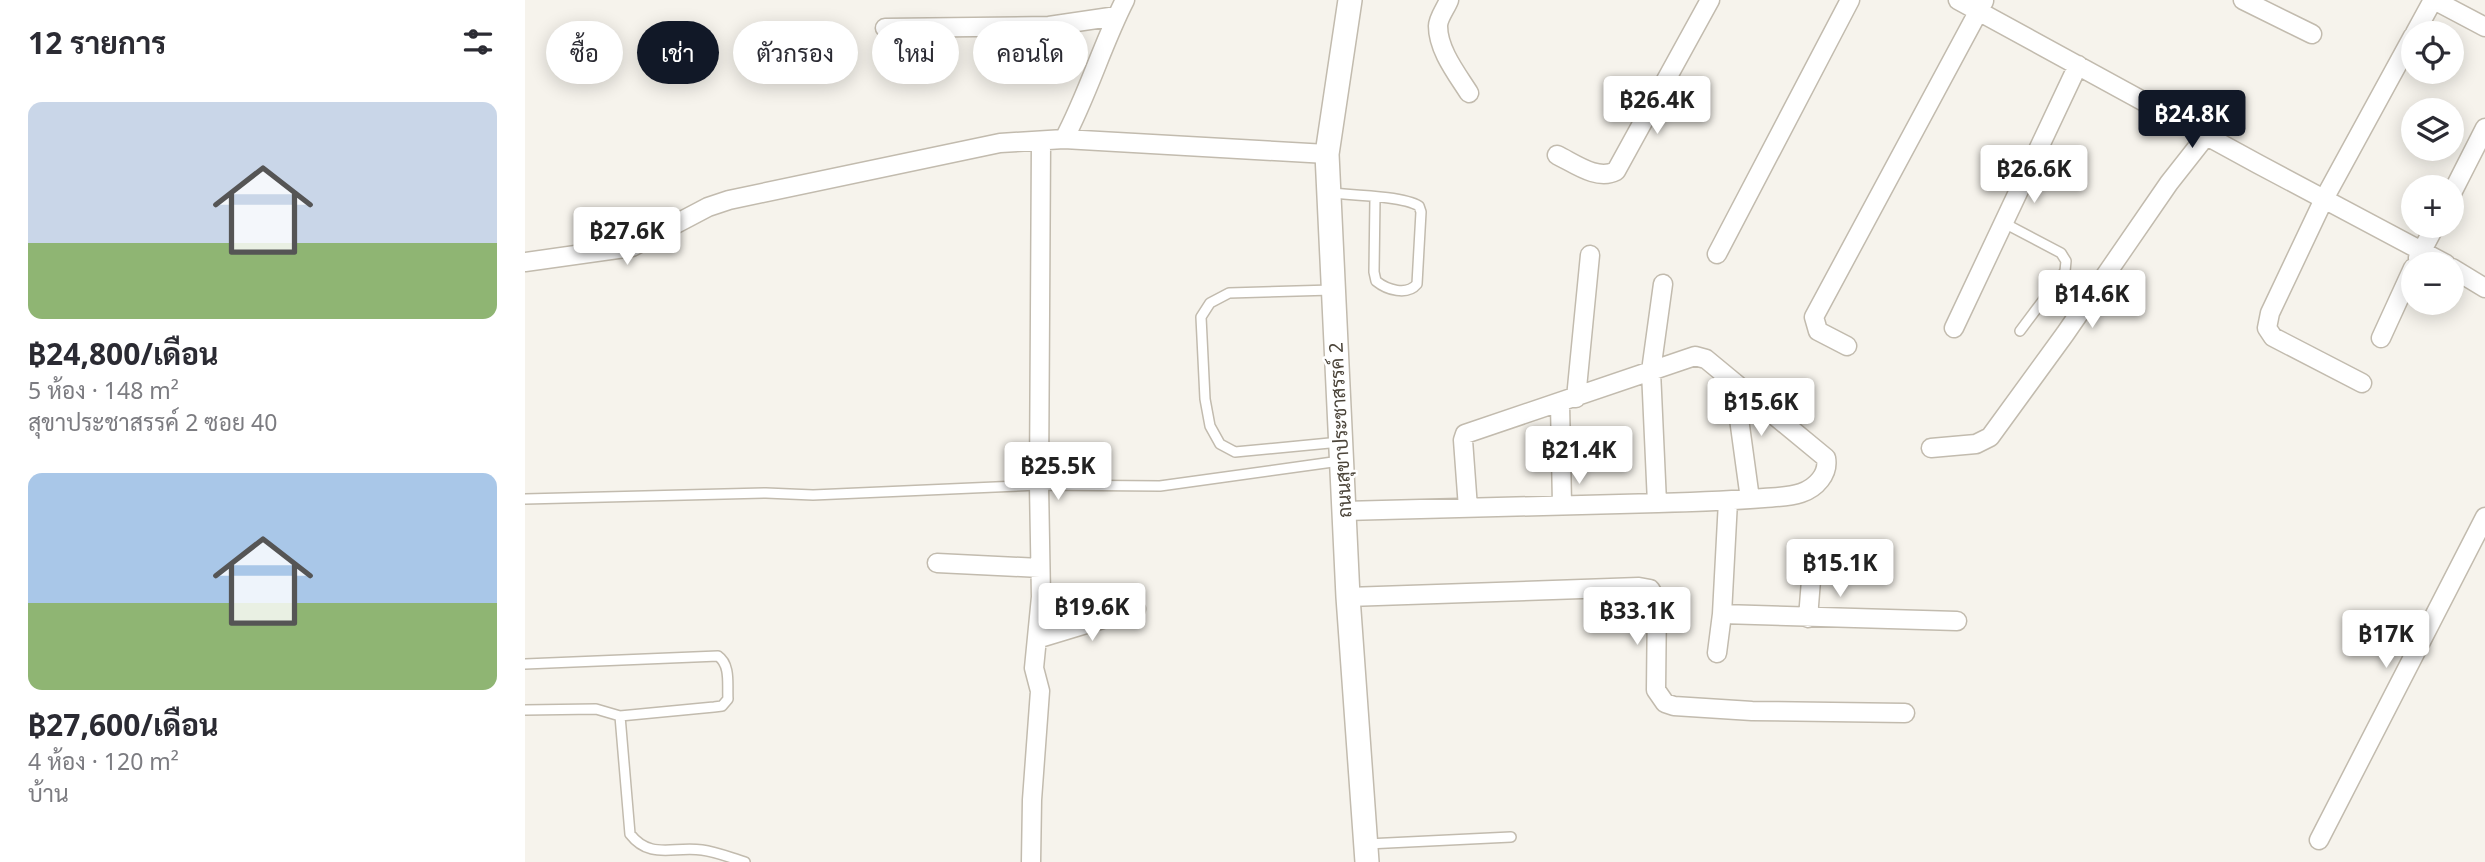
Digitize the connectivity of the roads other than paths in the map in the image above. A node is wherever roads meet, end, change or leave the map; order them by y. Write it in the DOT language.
graph roads {
  1 [pos="1125,0"];
  2 [pos="1350,0"];
  3 [pos="1449,0"];
  4 [pos="1710,0"];
  5 [pos="1850,0"];
  6 [pos="1958,0"];
  7 [pos="2243,0"];
  8 [pos="2433,0"];
  9 [pos="1981,5"];
  10 [pos="1117,16"];
  11 [pos="2421,21"];
  12 [pos="959,27"];
  13 [pos="2485,27"];
  14 [pos="2312,34"];
  15 [pos="2401,58"];
  16 [pos="2078,65"];
  17 [pos="1469,93"];
  18 [pos="2485,128"];
  19 [pos="2206,136"];
  20 [pos="1064,139"];
  21 [pos="1041,142"];
  22 [pos="1327,154"];
  23 [pos="1556,155"];
  24 [pos="2461,175"];
  25 [pos="1329,193"];
  26 [pos="1375,198"];
  27 [pos="2324,199"];
  28 [pos="2004,223"];
  29 [pos="2404,252"];
  30 [pos="1717,254"];
  31 [pos="1590,255"];
  32 [pos="525,262"];
  33 [pos="2464,275"];
  34 [pos="1663,284"];
  35 [pos="2485,288"];
  36 [pos="1332,290"];
  37 [pos="2401,295"];
  38 [pos="1954,328"];
  39 [pos="2020,331"];
  40 [pos="2381,338"];
  41 [pos="1847,346"];
  42 [pos="1651,371"];
  43 [pos="1734,382"];
  44 [pos="2362,383"];
  45 [pos="1568,400"];
  46 [pos="1931,448"];
  47 [pos="1341,451"];
  48 [pos="1038,485"];
  49 [pos="525,499"];
  50 [pos="1750,499"];
  51 [pos="1728,501"];
  52 [pos="1657,503"];
  53 [pos="1562,505"];
  54 [pos="1468,508"];
  55 [pos="1345,511"];
  56 [pos="2485,517"];
  57 [pos="1813,555"];
  58 [pos="937,563"];
  59 [pos="1040,568"];
  60 [pos="1348,597"];
  61 [pos="1136,609"];
  62 [pos="1722,614"];
  63 [pos="1808,618"];
  64 [pos="1957,621"];
  65 [pos="1037,639"];
  66 [pos="1717,653"];
  67 [pos="525,664"];
  68 [pos="525,710"];
  69 [pos="1905,713"];
  70 [pos="620,716"];
  71 [pos="1511,837"];
  72 [pos="2319,839"];
  73 [pos="1366,853"];
  74 [pos="745,862"];
  75 [pos="1031,862"];
  1 -- 10 [label="street"];
  2 -- 22 [label="street, ถนนสุขาประชาสรรค์ 2"];
  3 -- 17 [label="street"];
  4 -- 23 [label="street"];
  5 -- 30 [label="street"];
  6 -- 9 [label="street"];
  7 -- 14 [label="street"];
  8 -- 11 [label="street"];
  8 -- 13 [label="street"];
  9 -- 16 [label="street"];
  9 -- 41 [label="street"];
  10 -- 12 [label="street"];
  10 -- 20 [label="street"];
  15 -- 27 [label="street"];
  16 -- 19 [label="street"];
  16 -- 28 [label="street"];
  18 -- 24 [label="street"];
  19 -- 27 [label="street"];
  19 -- 46 [label="street"];
  20 -- 21 [label="street"];
  20 -- 22 [label="street"];
  21 -- 32 [label="street"];
  21 -- 48 [label="street"];
  22 -- 25 [label="street, ถนนสุขาประชาสรรค์ 2"];
  25 -- 26 [label="lane"];
  25 -- 36 [label="street, ถนนสุขาประชาสรรค์ 2"];
  26 -- 26 [label="lane"];
  27 -- 29 [label="street"];
  27 -- 44 [label="street"];
  28 -- 38 [label="street"];
  28 -- 39 [label="lane"];
  31 -- 45 [label="street"];
  33 -- 35 [label="street"];
  34 -- 42 [label="street"];
  36 -- 47 [label="street, ถนนสุขาประชาสรรค์ 2"];
  36 -- 47 [label="lane"];
  37 -- 40 [label="street"];
  42 -- 43 [label="street"];
  42 -- 45 [label="street"];
  42 -- 52 [label="street"];
  43 -- 50 [label="street"];
  43 -- 50 [label="street"];
  45 -- 53 [label="street"];
  45 -- 54 [label="street"];
  47 -- 48 [label="lane"];
  47 -- 55 [label="street, ถนนสุขาประชาสรรค์ 2"];
  48 -- 49 [label="lane"];
  48 -- 59 [label="street"];
  50 -- 51 [label="street"];
  51 -- 52 [label="street"];
  51 -- 62 [label="street"];
  52 -- 53 [label="street"];
  53 -- 54 [label="street"];
  54 -- 55 [label="street"];
  55 -- 60 [label="street, ถนนสุขาประชาสรรค์ 2"];
  56 -- 72 [label="street"];
  57 -- 63 [label="street"];
  58 -- 59 [label="street"];
  59 -- 65 [label="street"];
  60 -- 69 [label="street"];
  60 -- 73 [label="street, ถนนสุขาประชาสรรค์ 2"];
  61 -- 65 [label="street"];
  62 -- 63 [label="street"];
  62 -- 66 [label="street"];
  63 -- 64 [label="street"];
  65 -- 75 [label="street"];
  67 -- 70 [label="lane"];
  68 -- 70 [label="lane"];
  70 -- 74 [label="lane"];
  71 -- 73 [label="lane"];
}
